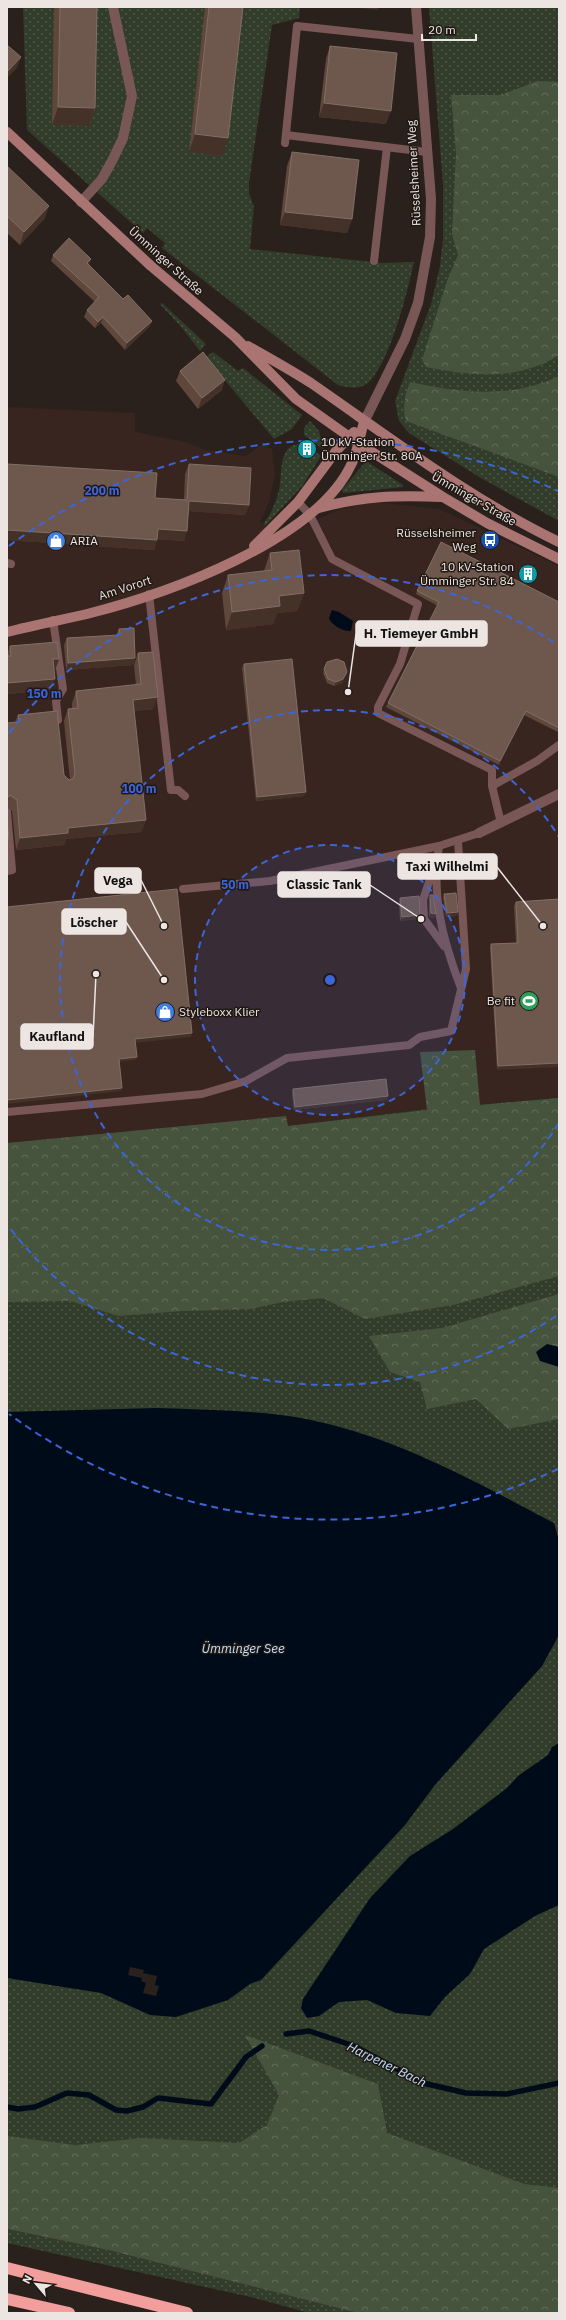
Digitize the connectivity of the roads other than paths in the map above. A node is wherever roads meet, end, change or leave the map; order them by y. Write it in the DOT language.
graph roads {
  1 [pos="113,7"];
  2 [pos="416,7"];
  3 [pos="418,39"];
  4 [pos="7,132"];
  5 [pos="387,147"];
  6 [pos="427,152"];
  7 [pos="81,202"];
  8 [pos="374,261"];
  9 [pos="235,338"];
  10 [pos="364,422"];
  11 [pos="354,440"];
  12 [pos="443,497"];
  13 [pos="298,502"];
  14 [pos="319,508"];
  15 [pos="310,515"];
  16 [pos="559,542"];
  17 [pos="246,555"];
  18 [pos="559,559"];
  19 [pos="149,594"];
  20 [pos="53,620"];
  21 [pos="7,632"];
  22 [pos="59,732"];
  23 [pos="559,745"];
  24 [pos="492,786"];
  25 [pos="559,794"];
  26 [pos="185,796"];
  27 [pos="7,812"];
  28 [pos="502,823"];
  29 [pos="479,833"];
  30 [pos="458,841"];
  31 [pos="439,846"];
  32 [pos="437,858"];
  33 [pos="7,871"];
  34 [pos="183,889"];
  35 [pos="446,948"];
  36 [pos="461,988"];
  37 [pos="7,1112"];
  38 [pos="7,2268"];
  39 [pos="7,2299"];
  40 [pos="69,2313"];
  41 [pos="187,2313"];
  1 -- 7 [label="street"];
  2 -- 3 [label="street, Rüsselsheimer Weg"];
  3 -- 5 [label="lane"];
  3 -- 6 [label="street, Rüsselsheimer Weg"];
  4 -- 7 [label="street, Ümminger Straße"];
  5 -- 6 [label="lane"];
  5 -- 8 [label="lane"];
  6 -- 10 [label="street, Rüsselsheimer Weg"];
  7 -- 9 [label="street, Ümminger Straße"];
  9 -- 10 [label="street, Ümminger Straße"];
  9 -- 11 [label="street, Ümminger Straße"];
  10 -- 11 [label="street"];
  10 -- 16 [label="street, Ümminger Straße"];
  11 -- 12 [label="street, Ümminger Straße"];
  11 -- 13 [label="street, Am Vorort"];
  11 -- 14 [label="street, Am Vorort"];
  12 -- 14 [label="street, Am Vorort"];
  12 -- 18 [label="street, Ümminger Straße"];
  13 -- 15 [label="lane"];
  13 -- 17 [label="street, Am Vorort"];
  14 -- 15 [label="street, Am Vorort"];
  15 -- 17 [label="street, Am Vorort"];
  15 -- 24 [label="lane"];
  17 -- 19 [label="street, Am Vorort"];
  19 -- 20 [label="street, Am Vorort"];
  19 -- 26 [label="lane"];
  20 -- 21 [label="street, Am Vorort"];
  20 -- 22 [label="lane"];
  23 -- 24 [label="lane"];
  24 -- 28 [label="lane"];
  25 -- 28 [label="street"];
  27 -- 33 [label="lane"];
  28 -- 29 [label="street"];
  29 -- 30 [label="lane"];
  30 -- 31 [label="lane"];
  30 -- 36 [label="lane"];
  31 -- 32 [label="lane"];
  31 -- 34 [label="lane"];
  32 -- 35 [label="lane"];
  32 -- 35 [label="lane"];
  35 -- 36 [label="lane"];
  36 -- 37 [label="lane"];
  38 -- 41 [label="highway"];
  39 -- 40 [label="highway"];
}
